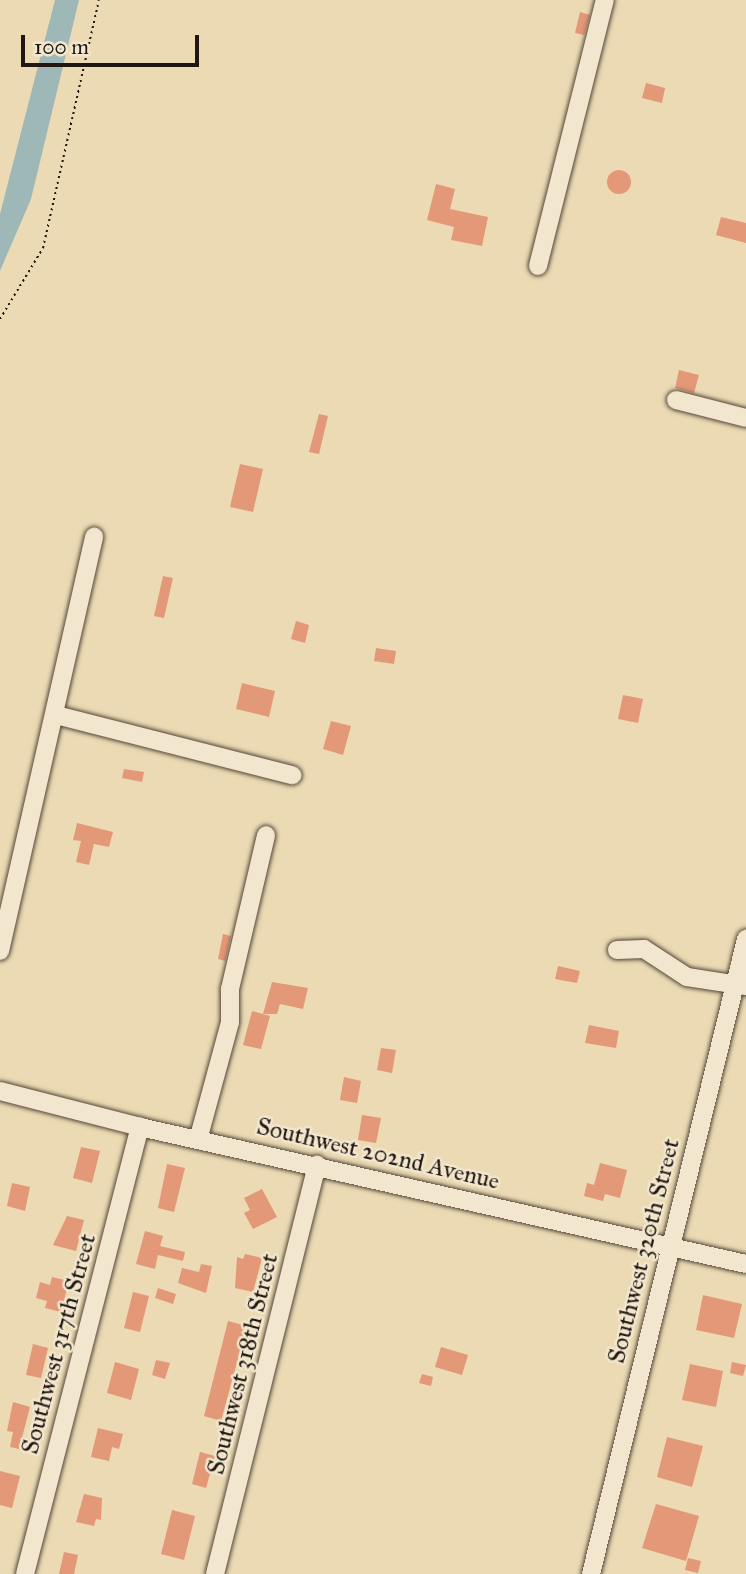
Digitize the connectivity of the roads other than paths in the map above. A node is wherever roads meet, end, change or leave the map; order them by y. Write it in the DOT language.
graph roads {
  1 [pos="605,0"];
  2 [pos="538,266"];
  3 [pos="676,400"];
  4 [pos="746,418"];
  5 [pos="94,537"];
  6 [pos="55,715"];
  7 [pos="292,775"];
  8 [pos="266,835"];
  9 [pos="746,939"];
  10 [pos="617,950"];
  11 [pos="0,951"];
  12 [pos="741,985"];
  13 [pos="0,1091"];
  14 [pos="140,1127"];
  15 [pos="198,1139"];
  16 [pos="317,1165"];
  17 [pos="670,1245"];
  18 [pos="746,1264"];
  19 [pos="24,1574"];
  20 [pos="215,1574"];
  21 [pos="591,1574"];
  1 -- 2 [label="street"];
  3 -- 4 [label="street"];
  5 -- 6 [label="street"];
  6 -- 7 [label="street"];
  6 -- 11 [label="street"];
  8 -- 15 [label="street"];
  9 -- 12 [label="street, Southwest 320th Street"];
  10 -- 12 [label="street"];
  12 -- 17 [label="street, Southwest 320th Street"];
  13 -- 14 [label="street, Southwest 202nd Avenue"];
  14 -- 15 [label="street, Southwest 202nd Avenue"];
  14 -- 19 [label="street, Southwest 317th Street"];
  15 -- 16 [label="street, Southwest 202nd Avenue"];
  16 -- 17 [label="street, Southwest 202nd Avenue"];
  16 -- 20 [label="street, Southwest 318th Street"];
  17 -- 18 [label="street, Southwest 202nd Avenue"];
  17 -- 21 [label="street, Southwest 320th Street"];
}
